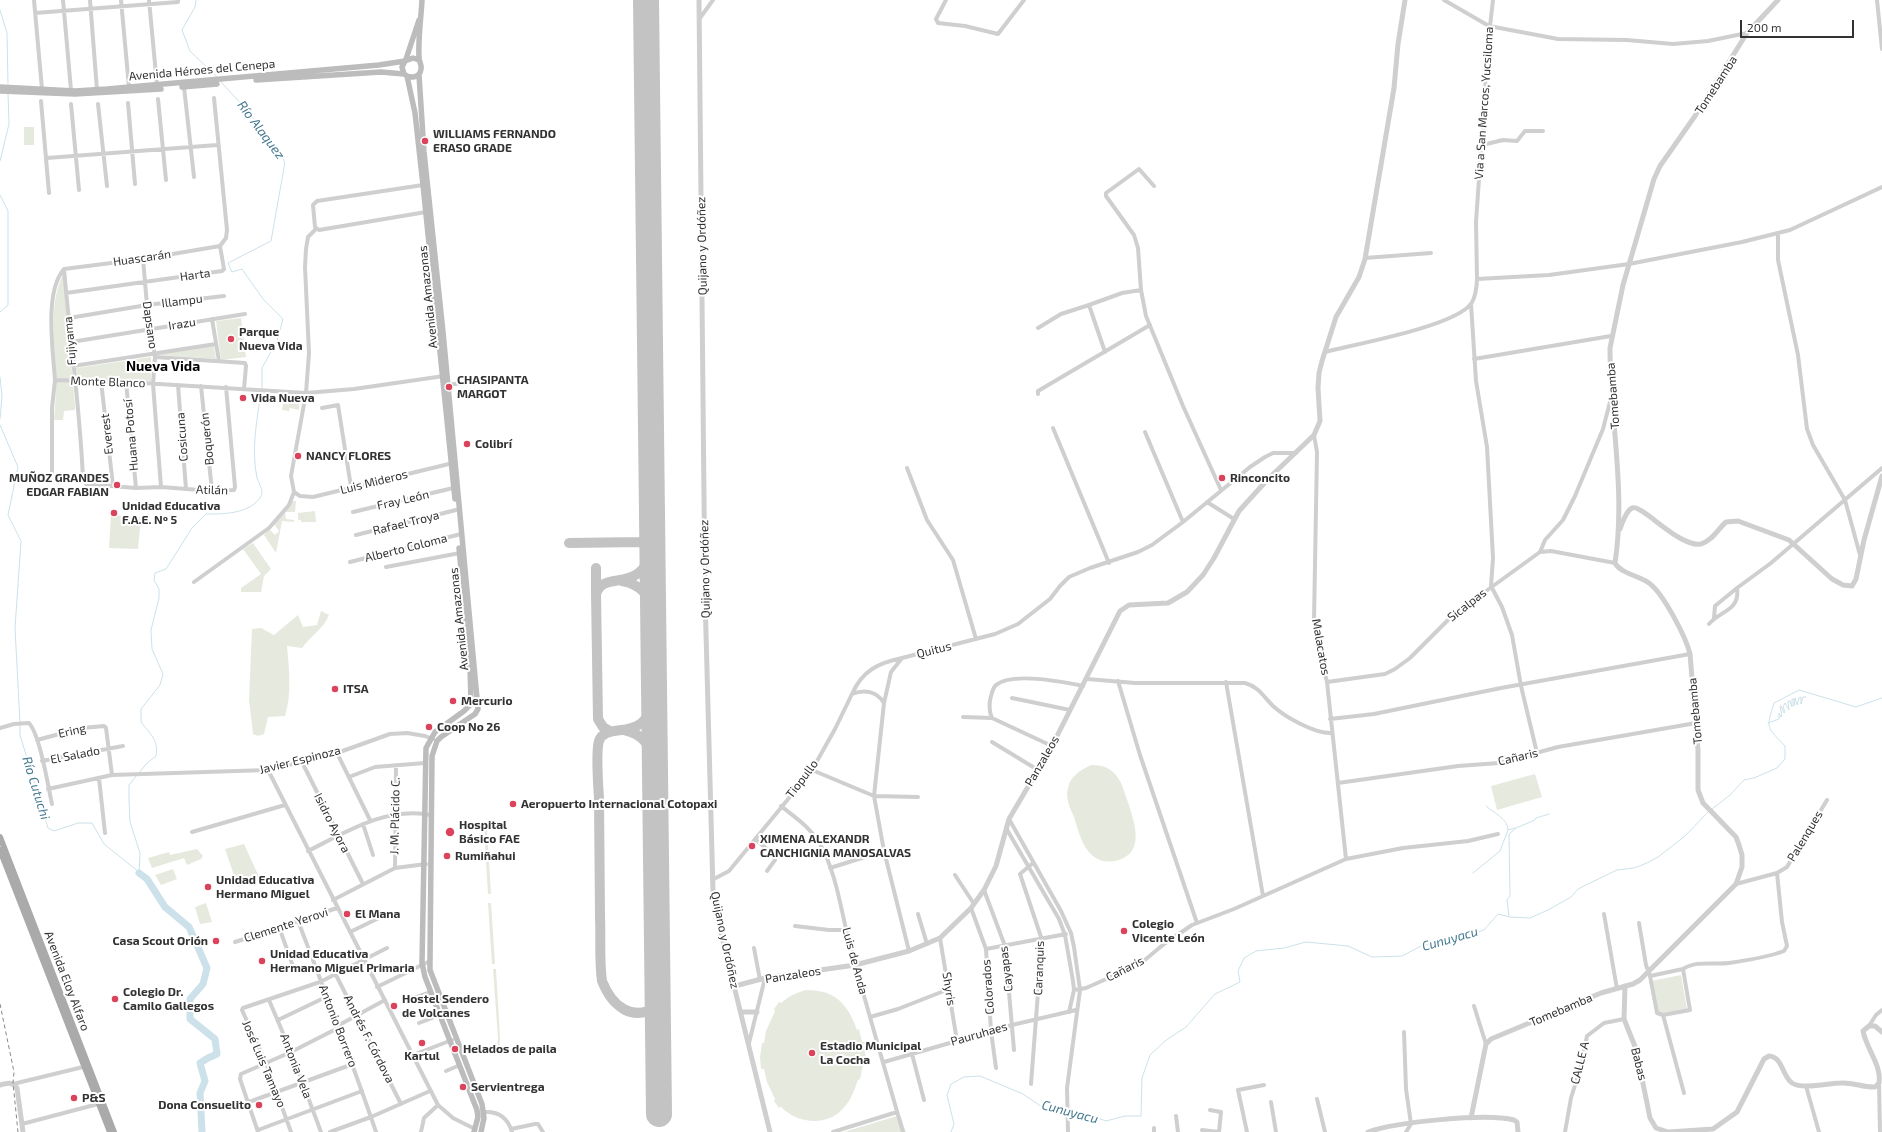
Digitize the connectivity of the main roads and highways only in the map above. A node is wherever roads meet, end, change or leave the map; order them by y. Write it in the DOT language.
graph roads {
  1 [pos="422,0"];
  2 [pos="421,12"];
  3 [pos="405,60"];
  4 [pos="419,60"];
  5 [pos="419,74"];
  6 [pos="405,75"];
  7 [pos="253,78"];
  8 [pos="191,84"];
  9 [pos="0,87"];
  10 [pos="25,90"];
  11 [pos="0,91"];
  12 [pos="445,376"];
  13 [pos="453,463"];
  14 [pos="460,534"];
  15 [pos="467,614"];
  16 [pos="464,711"];
  17 [pos="470,717"];
  18 [pos="0,837"];
  19 [pos="0,850"];
  20 [pos="475,1130"];
  21 [pos="110,1132"];
  22 [pos="114,1132"];
  23 [pos="481,1132"];
  1 -- 2 [label="main road"];
  2 -- 3 [label="main road"];
  2 -- 4 [label="main road"];
  3 -- 4 [label="main road"];
  3 -- 6 [label="main road"];
  3 -- 7 [label="main road, Avenida Héroes del Cenepa"];
  4 -- 5 [label="main road"];
  5 -- 6 [label="main road"];
  5 -- 12 [label="main road, Avenida Amazonas"];
  6 -- 7 [label="main road, Avenida Héroes del Cenepa"];
  6 -- 12 [label="main road, Avenida Amazonas"];
  7 -- 8 [label="main road, Avenida Héroes del Cenepa"];
  8 -- 10 [label="main road, Avenida Héroes del Cenepa"];
  8 -- 10 [label="main road, Avenida Héroes del Cenepa"];
  9 -- 10 [label="main road, Avenida Héroes del Cenepa"];
  10 -- 11 [label="main road, Avenida Héroes del Cenepa"];
  12 -- 13 [label="main road, Avenida Amazonas"];
  12 -- 13 [label="main road, Avenida Amazonas"];
  13 -- 14 [label="main road, Avenida Amazonas"];
  13 -- 14 [label="main road, Avenida Amazonas"];
  14 -- 15 [label="main road, Avenida Amazonas"];
  14 -- 15 [label="main road, Avenida Amazonas"];
  15 -- 16 [label="main road, Avenida Amazonas"];
  15 -- 17 [label="main road, Avenida Amazonas"];
  16 -- 17 [label="main road"];
  16 -- 20 [label="main road"];
  17 -- 23 [label="main road"];
  18 -- 22 [label="main road, Avenida Eloy Alfaro"];
  19 -- 21 [label="main road, Avenida Eloy Alfaro"];
}
